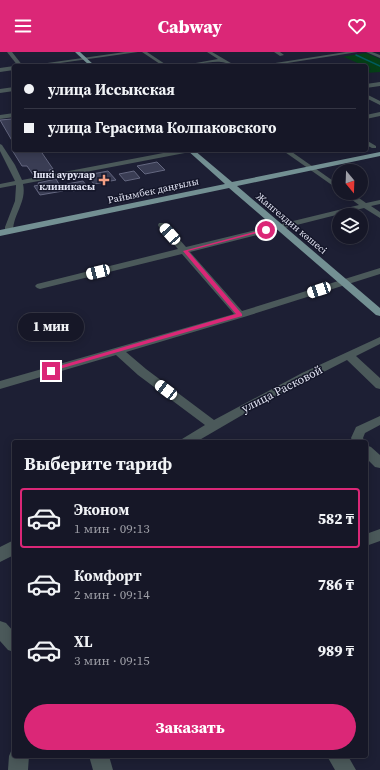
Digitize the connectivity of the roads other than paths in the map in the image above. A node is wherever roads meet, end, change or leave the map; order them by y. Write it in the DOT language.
graph roads {
  1 [pos="9,52"];
  2 [pos="77,52"];
  3 [pos="136,52"];
  4 [pos="144,52"];
  5 [pos="209,52"];
  6 [pos="276,52"];
  7 [pos="356,52"];
  8 [pos="368,52"];
  9 [pos="282,55"];
  10 [pos="380,57"];
  11 [pos="84,59"];
  12 [pos="223,60"];
  13 [pos="294,61"];
  14 [pos="19,64"];
  15 [pos="44,64"];
  16 [pos="90,64"];
  17 [pos="163,64"];
  18 [pos="195,64"];
  19 [pos="230,64"];
  20 [pos="272,64"];
  21 [pos="300,64"];
  22 [pos="12,68"];
  23 [pos="0,70"];
  24 [pos="380,84"];
  25 [pos="368,86"];
  26 [pos="12,89"];
  27 [pos="0,91"];
  28 [pos="368,97"];
  29 [pos="380,103"];
  30 [pos="12,114"];
  31 [pos="380,114"];
  32 [pos="368,116"];
  33 [pos="0,117"];
  34 [pos="368,143"];
  35 [pos="0,146"];
  36 [pos="378,147"];
  37 [pos="368,150"];
  38 [pos="368,150"];
  39 [pos="179,152"];
  40 [pos="192,152"];
  41 [pos="288,152"];
  42 [pos="360,152"];
  43 [pos="362,152"];
  44 [pos="380,154"];
  45 [pos="329,162"];
  46 [pos="310,168"];
  47 [pos="18,182"];
  48 [pos="332,183"];
  49 [pos="230,185"];
  50 [pos="0,186"];
  51 [pos="357,200"];
  52 [pos="380,202"];
  53 [pos="365,205"];
  54 [pos="380,216"];
  55 [pos="162,225"];
  56 [pos="280,227"];
  57 [pos="9,231"];
  58 [pos="0,233"];
  59 [pos="185,251"];
  60 [pos="380,271"];
  61 [pos="344,282"];
  62 [pos="40,286"];
  63 [pos="380,313"];
  64 [pos="240,315"];
  65 [pos="380,340"];
  66 [pos="119,351"];
  67 [pos="348,355"];
  68 [pos="380,385"];
  69 [pos="0,386"];
  70 [pos="380,420"];
  71 [pos="213,425"];
  72 [pos="191,440"];
  73 [pos="358,440"];
  74 [pos="368,452"];
  75 [pos="380,463"];
  76 [pos="380,535"];
  77 [pos="368,539"];
  78 [pos="12,548"];
  79 [pos="0,555"];
  80 [pos="0,629"];
  81 [pos="12,642"];
  82 [pos="19,758"];
  83 [pos="100,758"];
  84 [pos="338,758"];
  85 [pos="18,770"];
  86 [pos="104,770"];
  87 [pos="346,770"];
  1 -- 14 [label="street"];
  2 -- 11 [label="main road"];
  3 -- 11 [label="street"];
  4 -- 17 [label="street"];
  5 -- 12 [label="street"];
  6 -- 9 [label="street"];
  7 -- 13 [label="street"];
  8 -- 10 [label="street"];
  11 -- 15 [label="street"];
  11 -- 16 [label="main road"];
  12 -- 18 [label="street"];
  12 -- 19 [label="street"];
  13 -- 20 [label="street"];
  13 -- 21 [label="street"];
  22 -- 23 [label="street"];
  24 -- 25 [label="street"];
  26 -- 27 [label="street"];
  28 -- 29 [label="street"];
  30 -- 33 [label="street"];
  31 -- 32 [label="street"];
  34 -- 36 [label="street"];
  35 -- 47 [label="street"];
  36 -- 37 [label="main road, Райымбек даңғылы"];
  36 -- 38 [label="main road, Райымбек даңғылы"];
  39 -- 47 [label="street"];
  40 -- 49 [label="main road, Жангелдин көшесі"];
  41 -- 46 [label="street"];
  42 -- 45 [label="main road, Райымбек даңғылы"];
  43 -- 45 [label="main road, Райымбек даңғылы"];
  44 -- 46 [label="main road, Райымбек даңғылы"];
  45 -- 46 [label="main road, Райымбек даңғылы"];
  46 -- 48 [label="street"];
  46 -- 49 [label="main road, Райымбек даңғылы"];
  47 -- 50 [label="street"];
  47 -- 57 [label="street"];
  49 -- 56 [label="main road, Жангелдин көшесі"];
  49 -- 57 [label="main road, Райымбек даңғылы"];
  51 -- 53 [label="street"];
  52 -- 53 [label="street"];
  53 -- 54 [label="street"];
  53 -- 56 [label="street"];
  55 -- 59 [label="street"];
  56 -- 59 [label="street"];
  56 -- 61 [label="main road, Жангелдин көшесі"];
  57 -- 58 [label="main road, Райымбек даңғылы"];
  59 -- 62 [label="street"];
  59 -- 64 [label="street"];
  60 -- 61 [label="street"];
  61 -- 63 [label="main road, Жангелдин көшесі"];
  61 -- 64 [label="street"];
  64 -- 66 [label="street"];
  65 -- 67 [label="street, улица Расковой"];
  66 -- 69 [label="street"];
  66 -- 71 [label="street"];
  67 -- 68 [label="street"];
  67 -- 71 [label="street, улица Расковой"];
  70 -- 73 [label="street"];
  71 -- 72 [label="street, улица Расковой"];
  74 -- 75 [label="street"];
  76 -- 77 [label="street"];
  78 -- 79 [label="street"];
  80 -- 81 [label="street"];
  82 -- 85 [label="street"];
  83 -- 86 [label="street"];
  84 -- 87 [label="street"];
}
